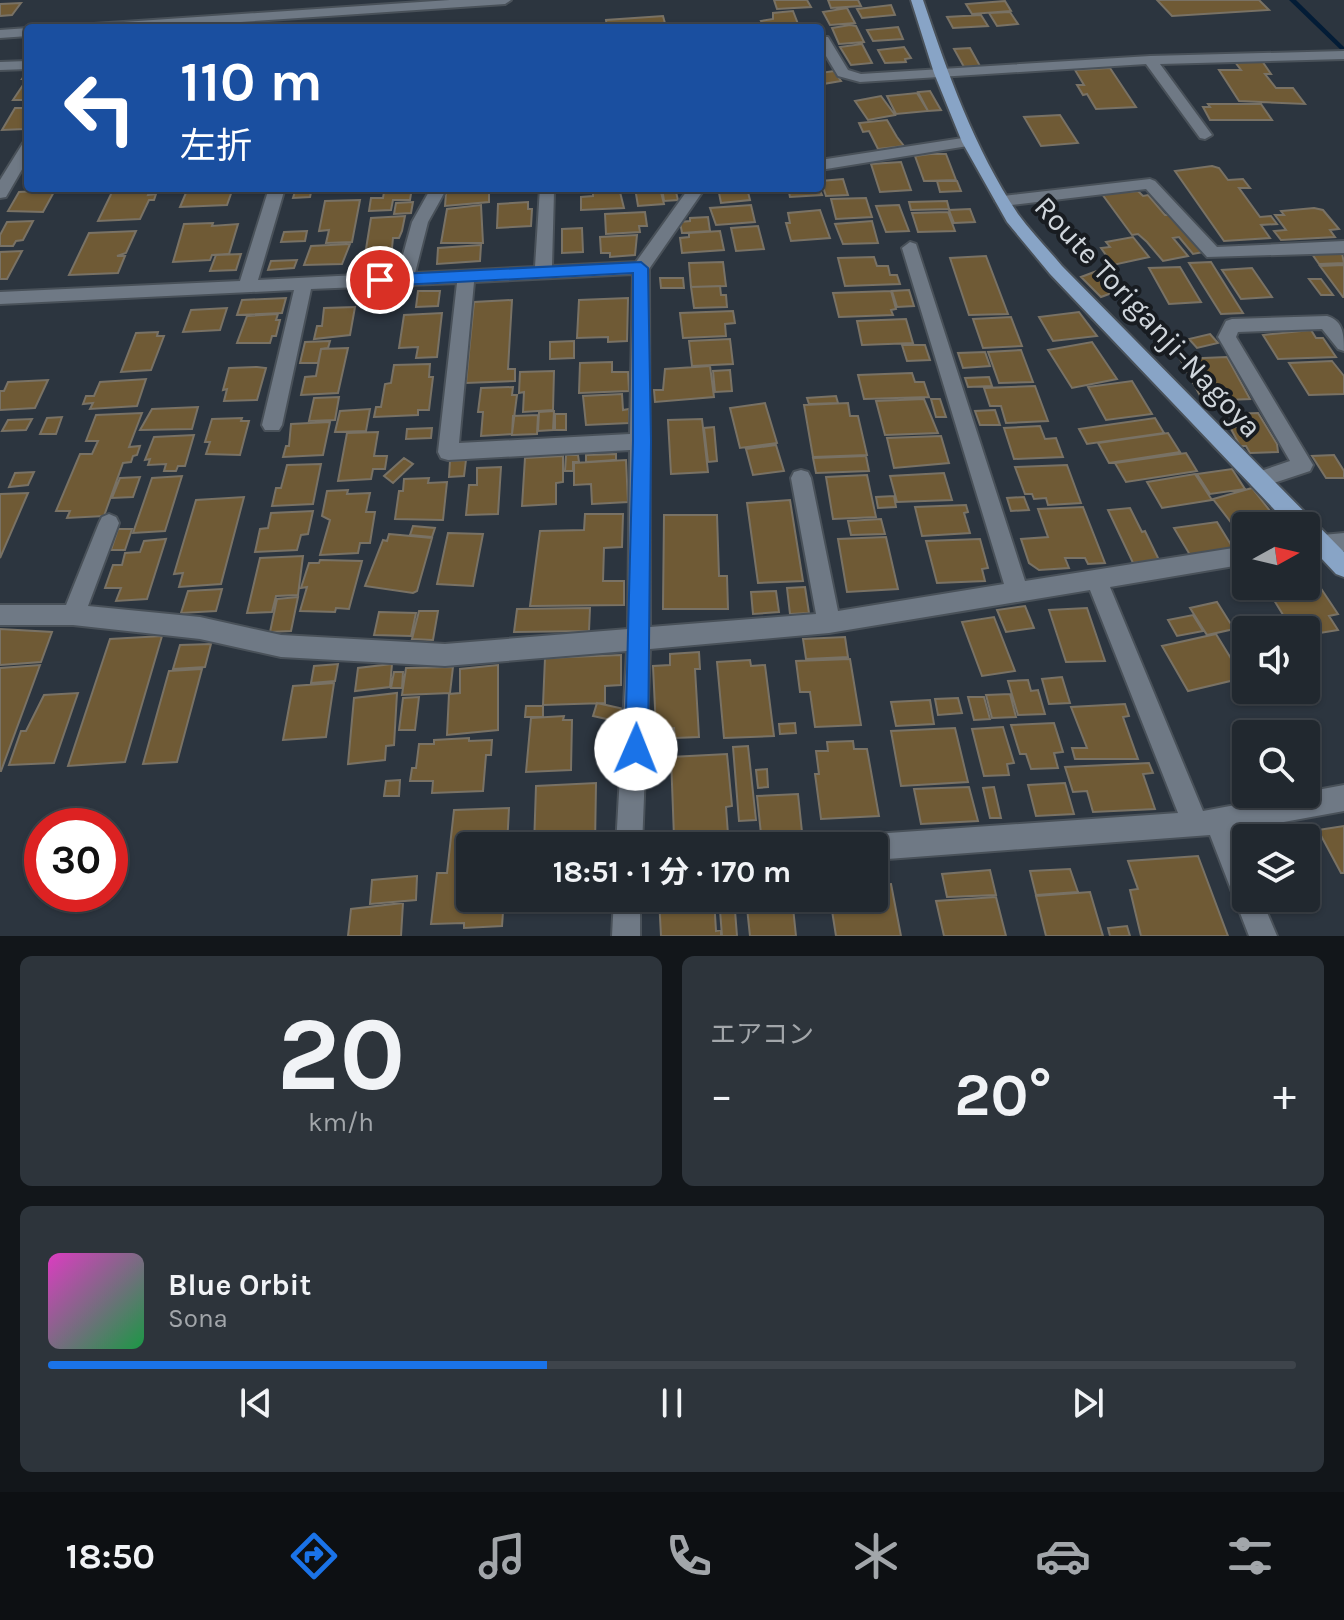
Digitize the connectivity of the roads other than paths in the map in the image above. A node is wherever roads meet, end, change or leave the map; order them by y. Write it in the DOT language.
graph roads {
  1 [pos="505,0"];
  2 [pos="917,0"];
  3 [pos="338,6"];
  4 [pos="138,24"];
  5 [pos="24,32"];
  6 [pos="0,34"];
  7 [pos="824,42"];
  8 [pos="1344,55"];
  9 [pos="1150,60"];
  10 [pos="24,65"];
  11 [pos="0,66"];
  12 [pos="941,73"];
  13 [pos="1205,135"];
  14 [pos="969,142"];
  15 [pos="24,153"];
  16 [pos="824,164"];
  17 [pos="276,192"];
  18 [pos="437,192"];
  19 [pos="546,192"];
  20 [pos="694,192"];
  21 [pos="0,193"];
  22 [pos="1003,201"];
  23 [pos="1344,247"];
  24 [pos="910,248"];
  25 [pos="641,268"];
  26 [pos="543,272"];
  27 [pos="466,276"];
  28 [pos="405,279"];
  29 [pos="304,284"];
  30 [pos="247,287"];
  31 [pos="0,298"];
  32 [pos="1344,344"];
  33 [pos="272,425"];
  34 [pos="642,441"];
  35 [pos="801,478"];
  36 [pos="1259,480"];
  37 [pos="1289,512"];
  38 [pos="109,523"];
  39 [pos="1320,536"];
  40 [pos="1344,542"];
  41 [pos="1320,544"];
  42 [pos="1232,557"];
  43 [pos="1344,567"];
  44 [pos="1097,581"];
  45 [pos="1018,593"];
  46 [pos="0,615"];
  47 [pos="73,615"];
  48 [pos="829,623"];
  49 [pos="639,640"];
  50 [pos="1344,798"];
  51 [pos="1206,823"];
  52 [pos="630,832"];
  53 [pos="888,846"];
  54 [pos="1232,869"];
  55 [pos="627,912"];
  56 [pos="1253,912"];
  57 [pos="626,936"];
  58 [pos="1263,936"];
  1 -- 3 [label="street"];
  2 -- 12 [label="main road, Route Toriganji-Nagoya"];
  3 -- 4 [label="street"];
  5 -- 6 [label="street"];
  7 -- 12 [label="street"];
  8 -- 9 [label="street"];
  9 -- 12 [label="street"];
  9 -- 13 [label="street"];
  10 -- 11 [label="street"];
  12 -- 14 [label="main road, Route Toriganji-Nagoya"];
  14 -- 16 [label="street"];
  14 -- 22 [label="main road, Route Toriganji-Nagoya"];
  15 -- 21 [label="street"];
  17 -- 30 [label="street"];
  18 -- 28 [label="street"];
  19 -- 26 [label="street"];
  20 -- 25 [label="street"];
  22 -- 23 [label="street"];
  22 -- 36 [label="main road, Route Toriganji-Nagoya"];
  24 -- 45 [label="street"];
  25 -- 26 [label="street"];
  25 -- 34 [label="street"];
  26 -- 27 [label="street"];
  27 -- 28 [label="street"];
  27 -- 34 [label="street"];
  28 -- 29 [label="street"];
  29 -- 30 [label="street"];
  29 -- 33 [label="street"];
  30 -- 31 [label="street"];
  32 -- 36 [label="street"];
  34 -- 49 [label="street"];
  35 -- 48 [label="street"];
  36 -- 37 [label="main road, Route Toriganji-Nagoya"];
  38 -- 47 [label="street"];
  39 -- 40 [label="street"];
  41 -- 43 [label="main road, Route Toriganji-Nagoya"];
  42 -- 44 [label="street"];
  44 -- 45 [label="street"];
  44 -- 51 [label="street"];
  45 -- 48 [label="street"];
  46 -- 47 [label="street"];
  47 -- 49 [label="street"];
  48 -- 49 [label="street"];
  49 -- 52 [label="street"];
  50 -- 51 [label="street"];
  51 -- 53 [label="street"];
  51 -- 54 [label="street"];
  55 -- 57 [label="street"];
  56 -- 58 [label="street"];
}
